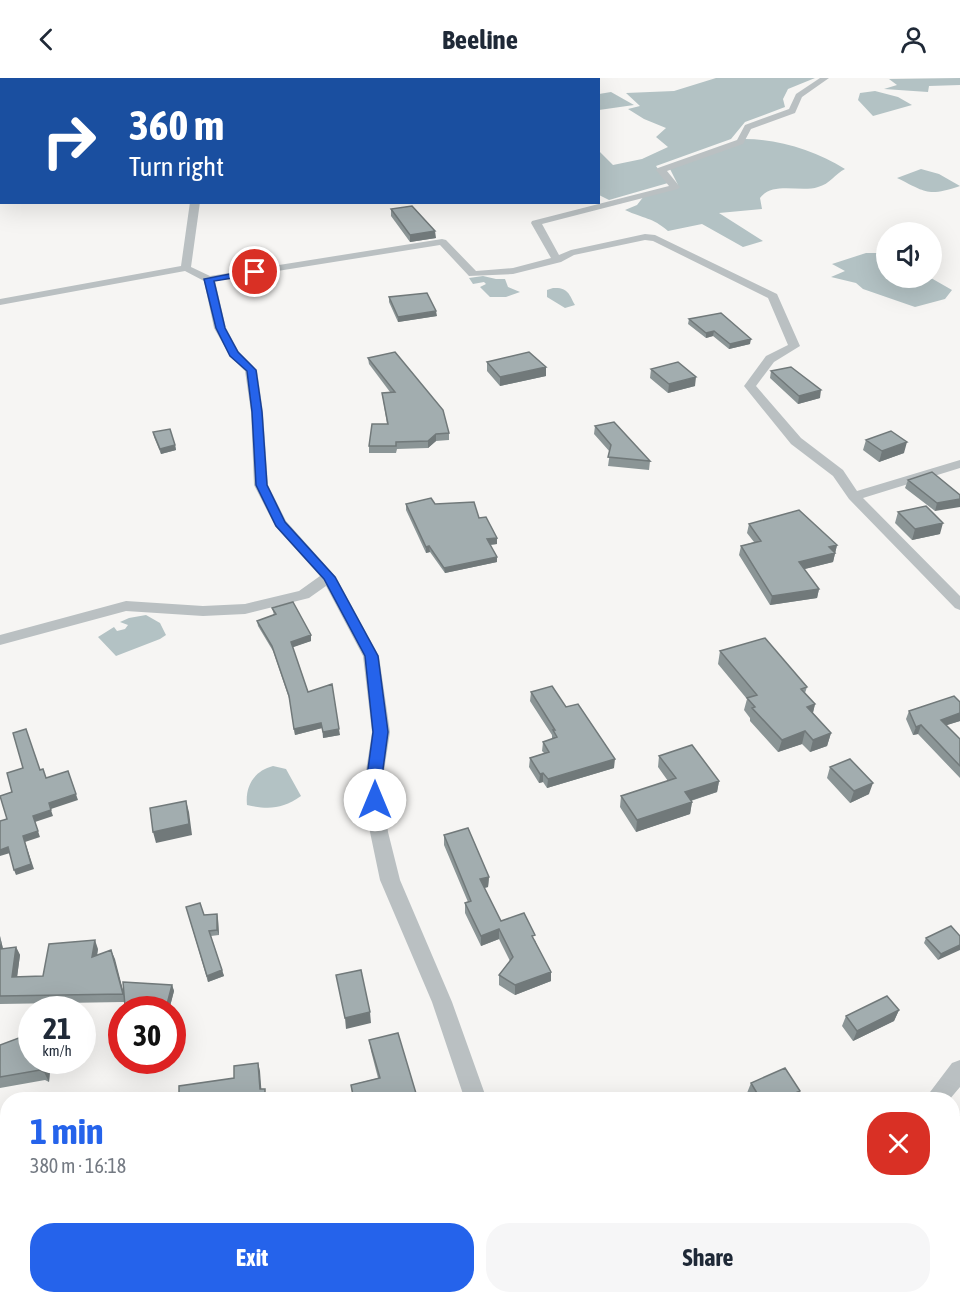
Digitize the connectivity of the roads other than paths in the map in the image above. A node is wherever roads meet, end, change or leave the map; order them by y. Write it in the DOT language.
graph roads {
  1 [pos="825,78"];
  2 [pos="195,204"];
  3 [pos="557,260"];
  4 [pos="186,268"];
  5 [pos="209,279"];
  6 [pos="0,302"];
  7 [pos="960,464"];
  8 [pos="854,496"];
  9 [pos="329,577"];
  10 [pos="960,605"];
  11 [pos="0,640"];
  12 [pos="960,1070"];
  13 [pos="473,1092"];
  14 [pos="942,1092"];
  1 -- 3 [label="street"];
  2 -- 4 [label="street"];
  3 -- 5 [label="street"];
  3 -- 8 [label="street"];
  4 -- 5 [label="street"];
  4 -- 6 [label="street"];
  5 -- 9 [label="street"];
  7 -- 8 [label="street"];
  8 -- 10 [label="street"];
  9 -- 11 [label="street"];
  9 -- 13 [label="street"];
  12 -- 14 [label="street"];
}
